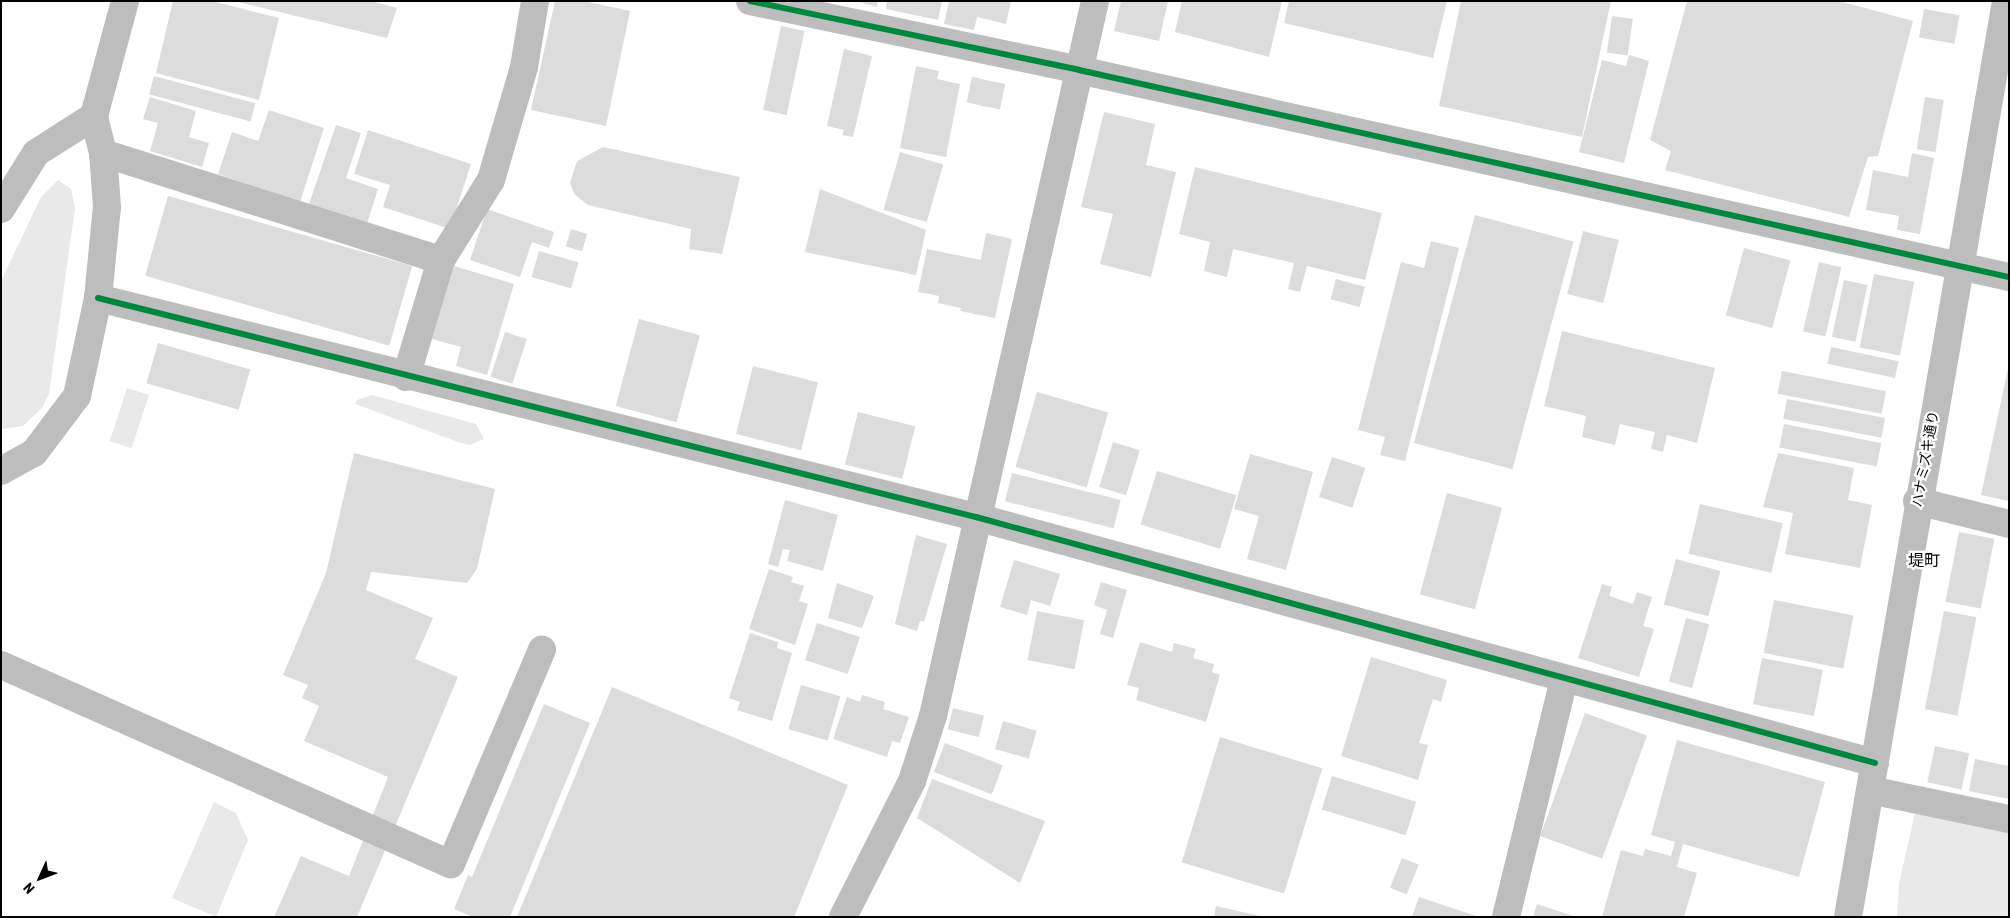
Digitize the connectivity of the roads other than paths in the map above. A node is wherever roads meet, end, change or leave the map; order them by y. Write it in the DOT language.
graph roads {
  1 [pos="125,1"];
  2 [pos="535,1"];
  3 [pos="750,1"];
  4 [pos="1095,1"];
  5 [pos="2006,1"];
  6 [pos="795,6"];
  7 [pos="1079,70"];
  8 [pos="94,116"];
  9 [pos="104,153"];
  10 [pos="1,209"];
  11 [pos="441,260"];
  12 [pos="1959,266"];
  13 [pos="2009,277"];
  14 [pos="98,298"];
  15 [pos="406,377"];
  16 [pos="1,470"];
  17 [pos="1917,500"];
  18 [pos="976,517"];
  19 [pos="2009,524"];
  20 [pos="542,650"];
  21 [pos="1,665"];
  22 [pos="1564,680"];
  23 [pos="1875,763"];
  24 [pos="1870,790"];
  25 [pos="2009,818"];
  26 [pos="843,917"];
  27 [pos="1506,917"];
  28 [pos="1848,917"];
  1 -- 8 [label="street"];
  2 -- 11 [label="street"];
  3 -- 6 [label="street"];
  4 -- 7 [label="street"];
  5 -- 12 [label="street, ハナミズキ通り"];
  6 -- 7 [label="street"];
  7 -- 12 [label="street"];
  7 -- 18 [label="street"];
  8 -- 9 [label="street"];
  8 -- 10 [label="street"];
  9 -- 11 [label="street"];
  9 -- 14 [label="street"];
  11 -- 15 [label="street"];
  12 -- 13 [label="street"];
  12 -- 17 [label="street, ハナミズキ通り"];
  14 -- 15 [label="street"];
  14 -- 16 [label="street"];
  15 -- 18 [label="street"];
  17 -- 19 [label="street"];
  17 -- 23 [label="street, ハナミズキ通り"];
  18 -- 22 [label="street"];
  18 -- 26 [label="street"];
  20 -- 21 [label="street"];
  22 -- 23 [label="street"];
  22 -- 27 [label="street"];
  23 -- 24 [label="street, ハナミズキ通り"];
  24 -- 25 [label="street"];
  24 -- 28 [label="street, ハナミズキ通り"];
}
